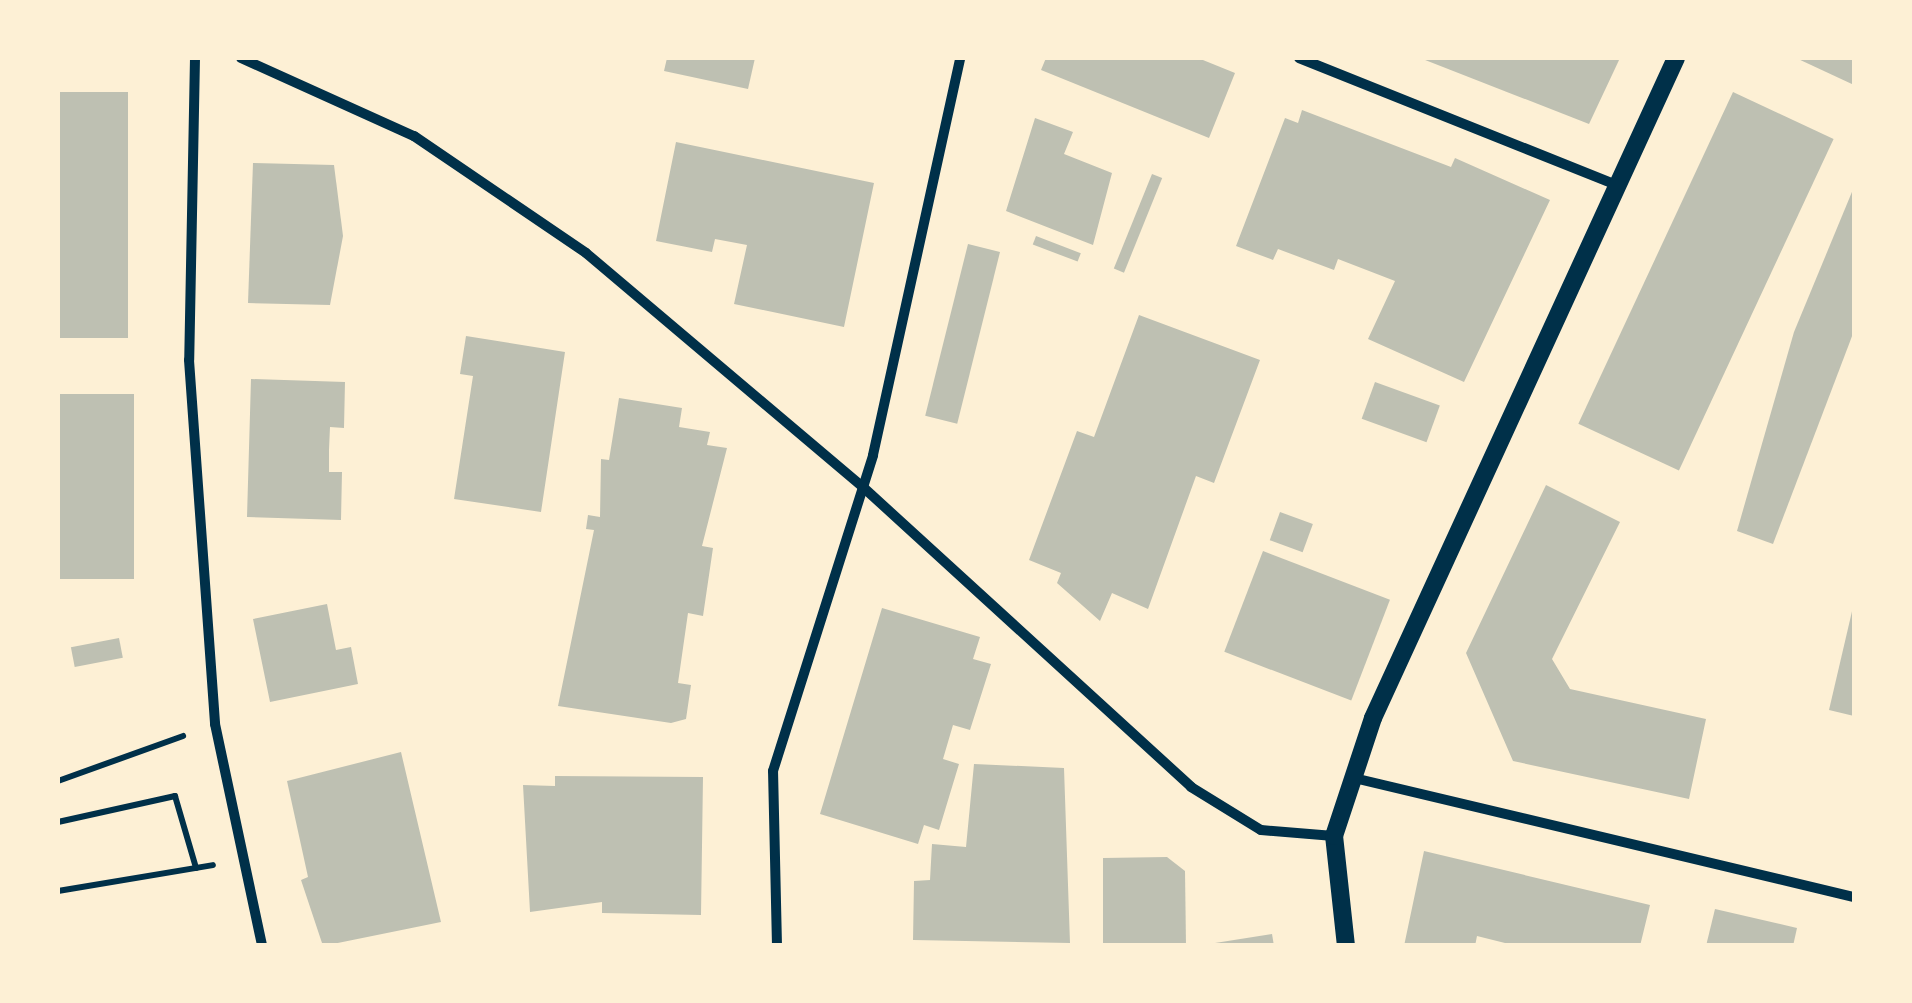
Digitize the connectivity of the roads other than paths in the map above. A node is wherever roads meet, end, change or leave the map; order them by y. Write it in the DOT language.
graph roads {
  1 [pos="196,58"];
  2 [pos="240,58"];
  3 [pos="960,58"];
  4 [pos="1299,58"];
  5 [pos="1676,58"];
  6 [pos="1616,185"];
  7 [pos="864,488"];
  8 [pos="1354,778"];
  9 [pos="1334,836"];
  10 [pos="1854,897"];
  11 [pos="262,946"];
  12 [pos="777,946"];
  13 [pos="1346,946"];
  1 -- 11 [label="street"];
  2 -- 7 [label="street"];
  3 -- 7 [label="street"];
  4 -- 6 [label="street"];
  5 -- 6 [label="street"];
  6 -- 8 [label="street"];
  7 -- 9 [label="street"];
  7 -- 12 [label="street"];
  8 -- 9 [label="street"];
  8 -- 10 [label="street"];
  9 -- 13 [label="street"];
}
